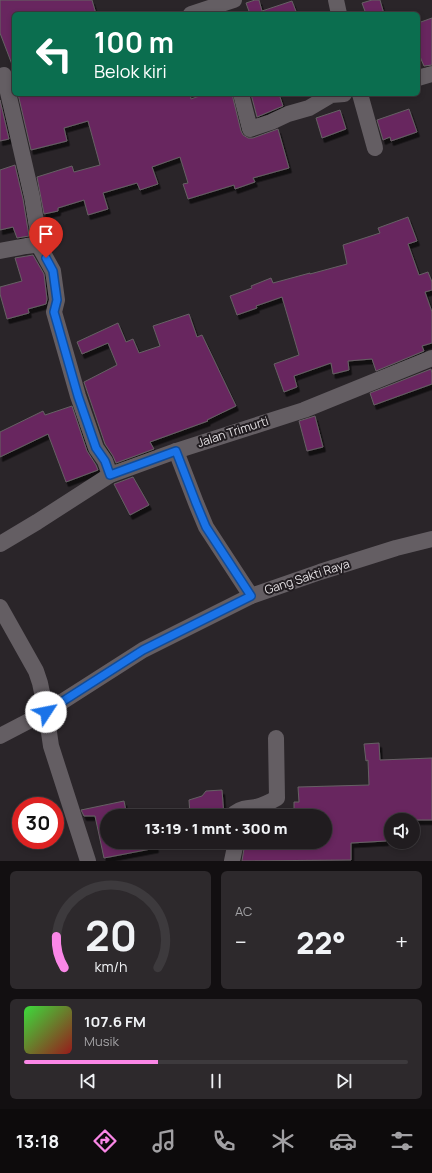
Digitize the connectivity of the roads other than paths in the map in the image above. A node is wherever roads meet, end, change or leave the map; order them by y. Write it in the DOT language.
graph roads {
  1 [pos="234,0"];
  2 [pos="336,0"];
  3 [pos="218,10"];
  4 [pos="204,12"];
  5 [pos="339,12"];
  6 [pos="432,74"];
  7 [pos="6,75"];
  8 [pos="420,77"];
  9 [pos="242,96"];
  10 [pos="330,96"];
  11 [pos="361,96"];
  12 [pos="375,148"];
  13 [pos="38,244"];
  14 [pos="0,251"];
  15 [pos="432,358"];
  16 [pos="176,451"];
  17 [pos="110,475"];
  18 [pos="432,539"];
  19 [pos="0,544"];
  20 [pos="251,596"];
  21 [pos="0,607"];
  22 [pos="46,712"];
  23 [pos="0,736"];
  24 [pos="276,738"];
  25 [pos="241,809"];
  26 [pos="88,861"];
  1 -- 3 [label="street"];
  2 -- 5 [label="street"];
  3 -- 4 [label="street"];
  6 -- 8 [label="street"];
  7 -- 13 [label="street"];
  9 -- 10 [label="street"];
  11 -- 12 [label="street"];
  13 -- 14 [label="street"];
  13 -- 17 [label="street"];
  15 -- 16 [label="street, Jalan Trimurti"];
  16 -- 17 [label="street, Jalan Trimurti"];
  16 -- 20 [label="street"];
  17 -- 19 [label="street, Jalan Trimurti"];
  18 -- 20 [label="street, Gang Sakti Raya"];
  20 -- 22 [label="street, Gang Sakti Raya"];
  21 -- 22 [label="street"];
  22 -- 23 [label="street, Gang Sakti Raya"];
  22 -- 26 [label="street"];
  24 -- 25 [label="street"];
}
